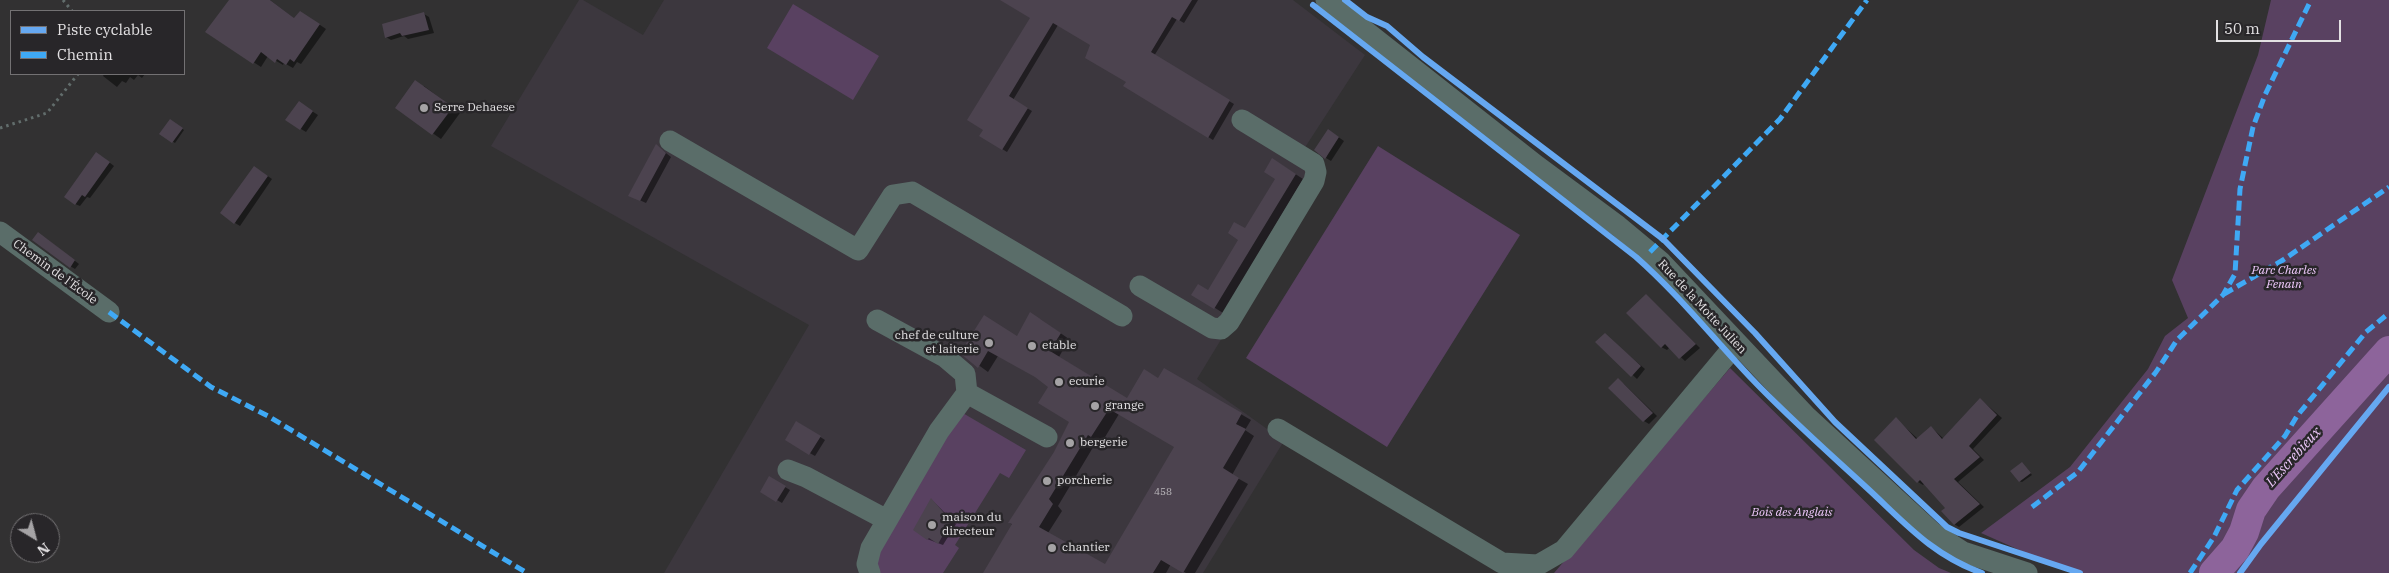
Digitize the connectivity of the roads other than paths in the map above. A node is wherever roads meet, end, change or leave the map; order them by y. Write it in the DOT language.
graph roads {
  1 [pos="1326,0"];
  2 [pos="1242,120"];
  3 [pos="670,141"];
  4 [pos="0,232"];
  5 [pos="1140,286"];
  6 [pos="109,312"];
  7 [pos="1122,316"];
  8 [pos="877,320"];
  9 [pos="1736,344"];
  10 [pos="967,394"];
  11 [pos="1278,430"];
  12 [pos="1047,437"];
  13 [pos="788,470"];
  14 [pos="887,520"];
  15 [pos="870,573"];
  16 [pos="2027,573"];
  1 -- 9 [label="street, Rue de la Motte Julien"];
  2 -- 5 [label="street"];
  3 -- 7 [label="street"];
  4 -- 6 [label="street, Chemin de l'École"];
  8 -- 10 [label="street"];
  9 -- 11 [label="street"];
  9 -- 16 [label="street, Rue de la Motte Julien"];
  10 -- 12 [label="street"];
  10 -- 14 [label="street"];
  13 -- 14 [label="street"];
  14 -- 15 [label="street"];
}
